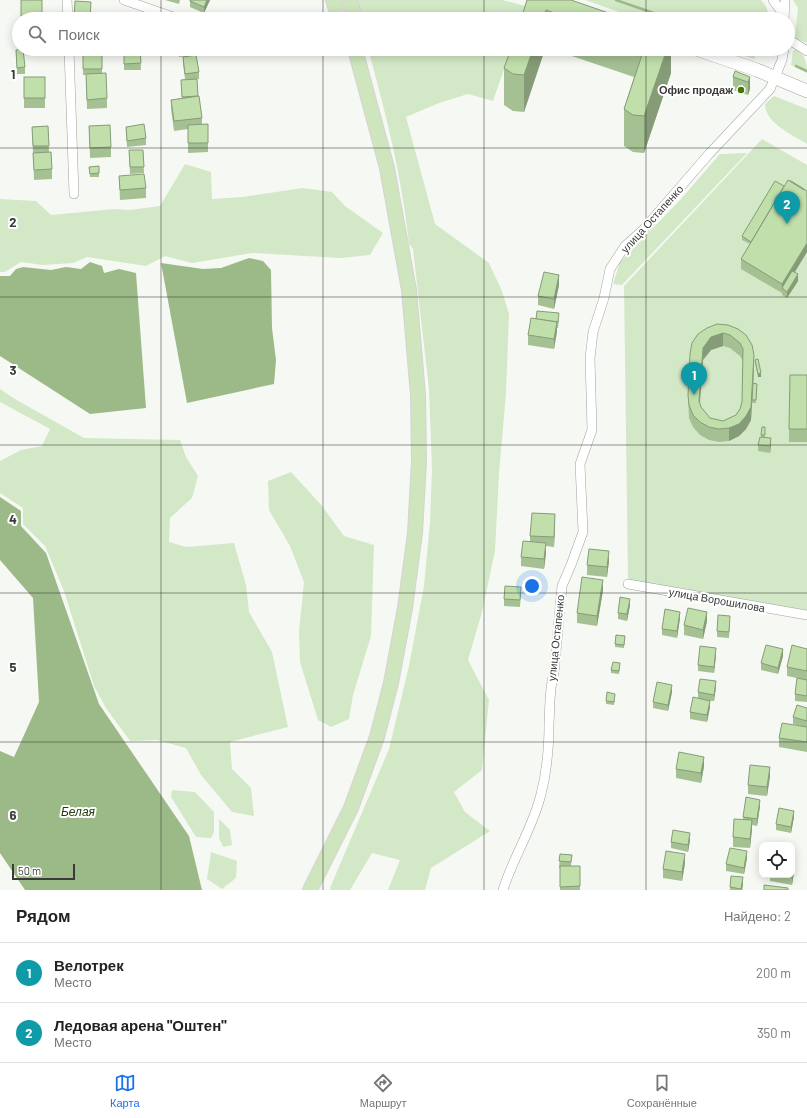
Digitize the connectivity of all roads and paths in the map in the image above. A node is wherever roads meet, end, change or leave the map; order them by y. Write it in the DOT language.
graph roads {
  1 [pos="67,0"];
  2 [pos="124,0"];
  3 [pos="333,0"];
  4 [pos="341,0"];
  5 [pos="350,0"];
  6 [pos="773,0"];
  7 [pos="785,0"];
  8 [pos="68,12"];
  9 [pos="159,12"];
  10 [pos="337,12"];
  11 [pos="344,12"];
  12 [pos="353,12"];
  13 [pos="781,12"];
  14 [pos="784,12"];
  15 [pos="795,43"];
  16 [pos="807,51"];
  17 [pos="69,56"];
  18 [pos="350,56"];
  19 [pos="357,56"];
  20 [pos="365,56"];
  21 [pos="715,56"];
  22 [pos="782,56"];
  23 [pos="775,78"];
  24 [pos="807,91"];
  25 [pos="387,168"];
  26 [pos="74,194"];
  27 [pos="628,584"];
  28 [pos="807,615"];
  29 [pos="310,890"];
  30 [pos="503,890"];
  1 -- 8 [label="street"];
  2 -- 9 [label="street"];
  3 -- 10 [label="main road"];
  4 -- 11 [label="main road"];
  5 -- 12 [label="main road"];
  6 -- 13 [label="street"];
  7 -- 14 [label="street"];
  15 -- 16 [label="street"];
  17 -- 26 [label="street"];
  18 -- 25 [label="main road"];
  19 -- 25 [label="main road"];
  20 -- 25 [label="main road"];
  21 -- 23 [label="main road"];
  22 -- 23 [label="street, улица Остапенко"];
  23 -- 24 [label="main road"];
  23 -- 30 [label="street, улица Остапенко"];
  25 -- 29 [label="main road"];
  27 -- 28 [label="street, улица Ворошилова"];
}
